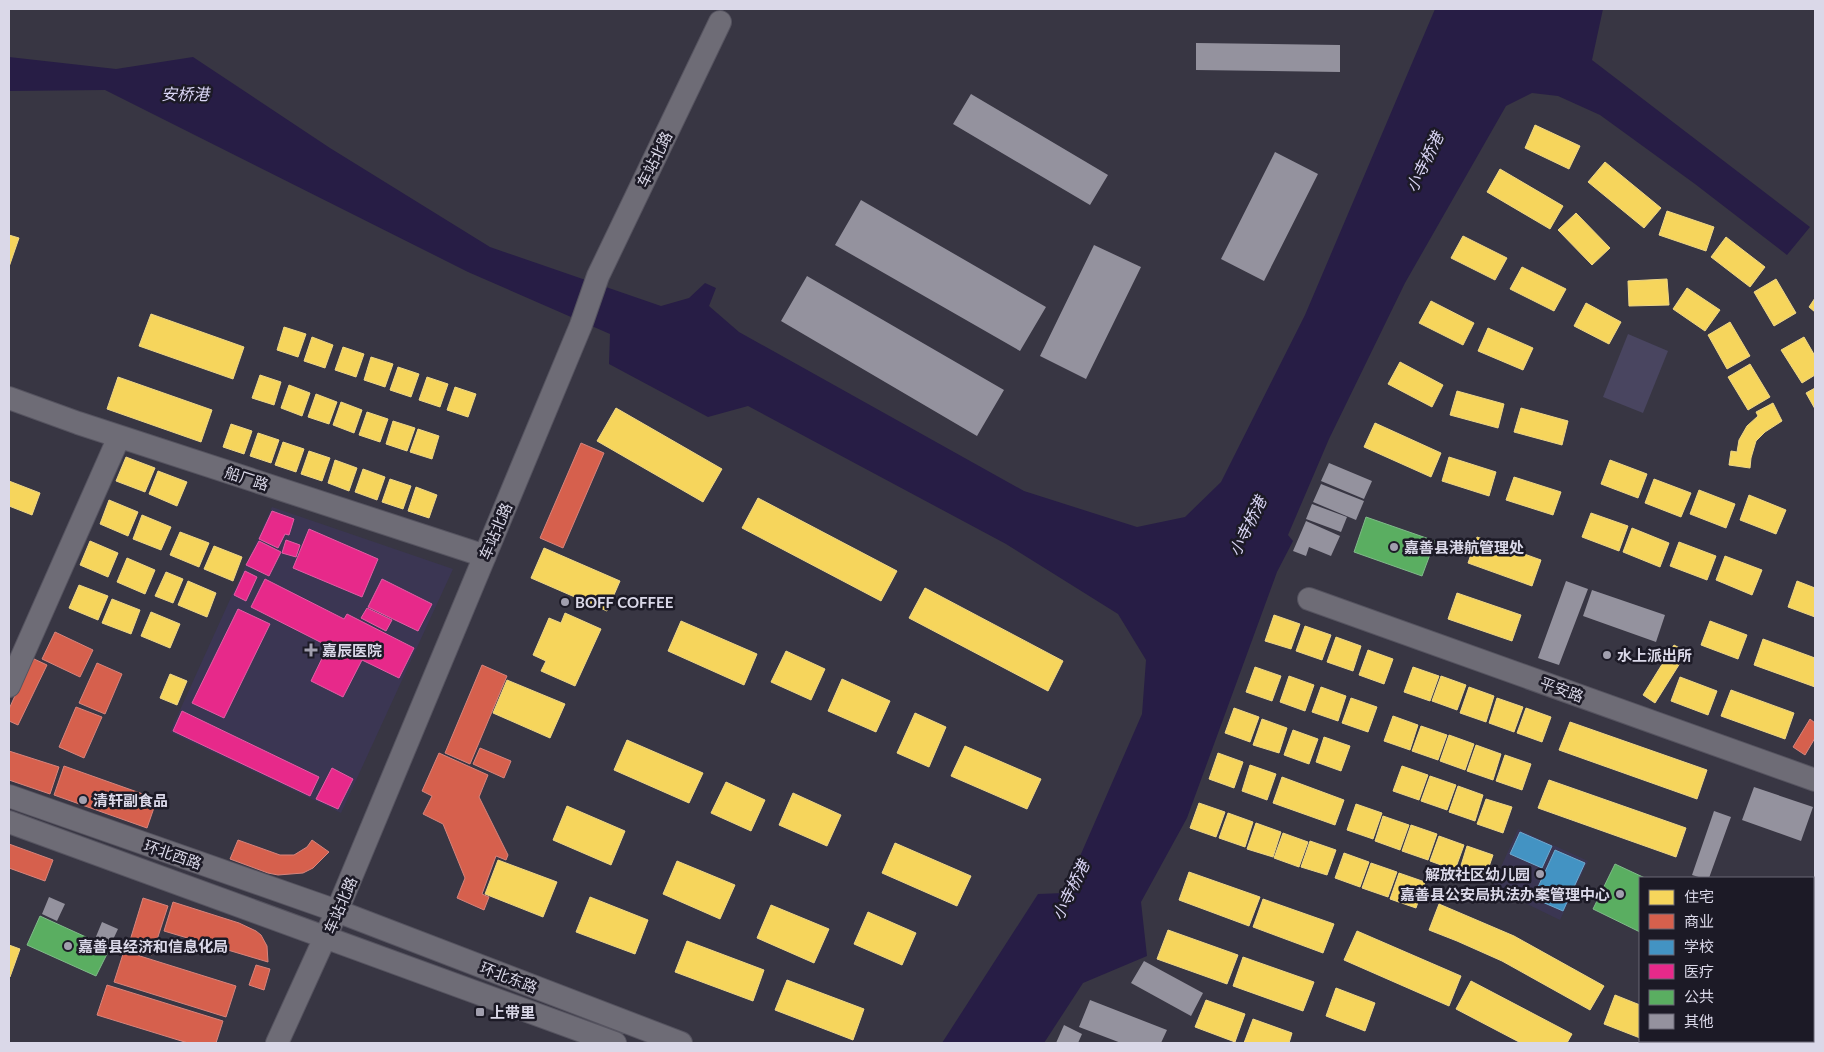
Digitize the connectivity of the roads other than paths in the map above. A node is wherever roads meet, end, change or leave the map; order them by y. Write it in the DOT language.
graph roads {
  1 [pos="720,22"];
  2 [pos="9,398"];
  3 [pos="119,436"];
  4 [pos="485,556"];
  5 [pos="1309,599"];
  6 [pos="9,686"];
  7 [pos="1815,780"];
  8 [pos="9,796"];
  9 [pos="9,822"];
  10 [pos="337,912"];
  11 [pos="326,939"];
  12 [pos="277,1043"];
  13 [pos="616,1043"];
  14 [pos="680,1043"];
  1 -- 4 [label="street, 车站北路"];
  2 -- 3 [label="street, 船厂路"];
  3 -- 4 [label="street, 船厂路"];
  3 -- 6 [label="street"];
  4 -- 10 [label="street, 车站北路"];
  5 -- 7 [label="street, 平安路"];
  8 -- 10 [label="street, 环北西路"];
  9 -- 11 [label="street, 环北西路"];
  10 -- 11 [label="street, 车站北路"];
  10 -- 14 [label="street, 环北东路"];
  11 -- 12 [label="street, 车站北路"];
  11 -- 13 [label="street, 环北东路"];
}
